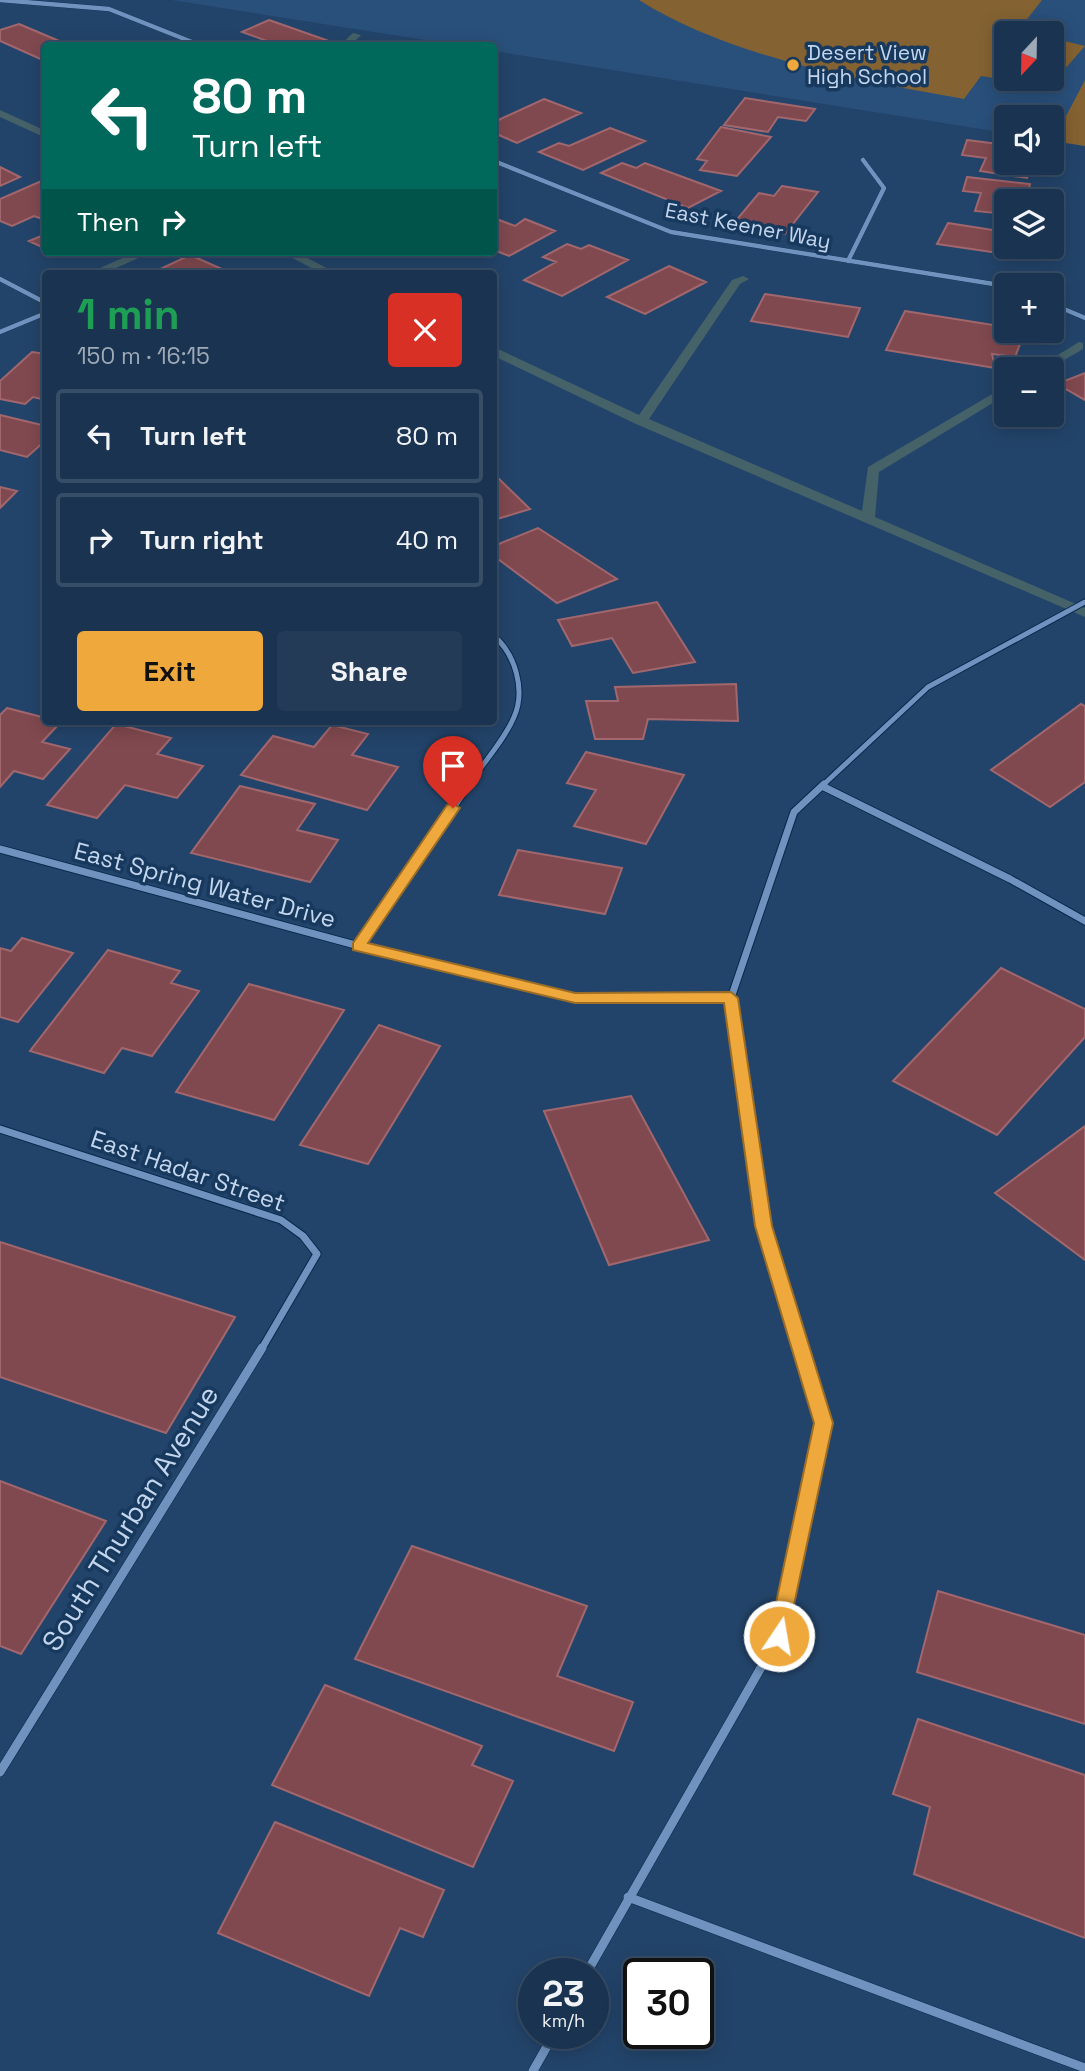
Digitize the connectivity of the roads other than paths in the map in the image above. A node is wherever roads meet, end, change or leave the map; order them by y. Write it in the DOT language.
graph roads {
  1 [pos="0,0"];
  2 [pos="192,42"];
  3 [pos="863,160"];
  4 [pos="497,163"];
  5 [pos="848,261"];
  6 [pos="0,279"];
  7 [pos="994,284"];
  8 [pos="42,301"];
  9 [pos="1064,309"];
  10 [pos="42,315"];
  11 [pos="1085,318"];
  12 [pos="0,332"];
  13 [pos="1085,602"];
  14 [pos="497,638"];
  15 [pos="822,786"];
  16 [pos="0,849"];
  17 [pos="1085,921"];
  18 [pos="359,946"];
  19 [pos="731,998"];
  20 [pos="0,1129"];
  21 [pos="299,1288"];
  22 [pos="0,1772"];
  23 [pos="628,1897"];
  24 [pos="595,1958"];
  25 [pos="545,2049"];
  26 [pos="1085,2068"];
  27 [pos="533,2071"];
  1 -- 2 [label="street"];
  3 -- 5 [label="street"];
  4 -- 5 [label="street, East Keener Way"];
  5 -- 7 [label="street, East Keener Way"];
  6 -- 8 [label="street"];
  9 -- 11 [label="street"];
  10 -- 12 [label="street"];
  13 -- 15 [label="street"];
  14 -- 18 [label="street"];
  15 -- 17 [label="street"];
  15 -- 19 [label="street"];
  16 -- 18 [label="street, East Spring Water Drive"];
  18 -- 19 [label="street, East Spring Water Drive"];
  19 -- 23 [label="street"];
  20 -- 21 [label="street, East Hadar Street"];
  21 -- 22 [label="street, South Thurban Avenue"];
  23 -- 24 [label="street"];
  23 -- 26 [label="street"];
  25 -- 27 [label="street"];
}
